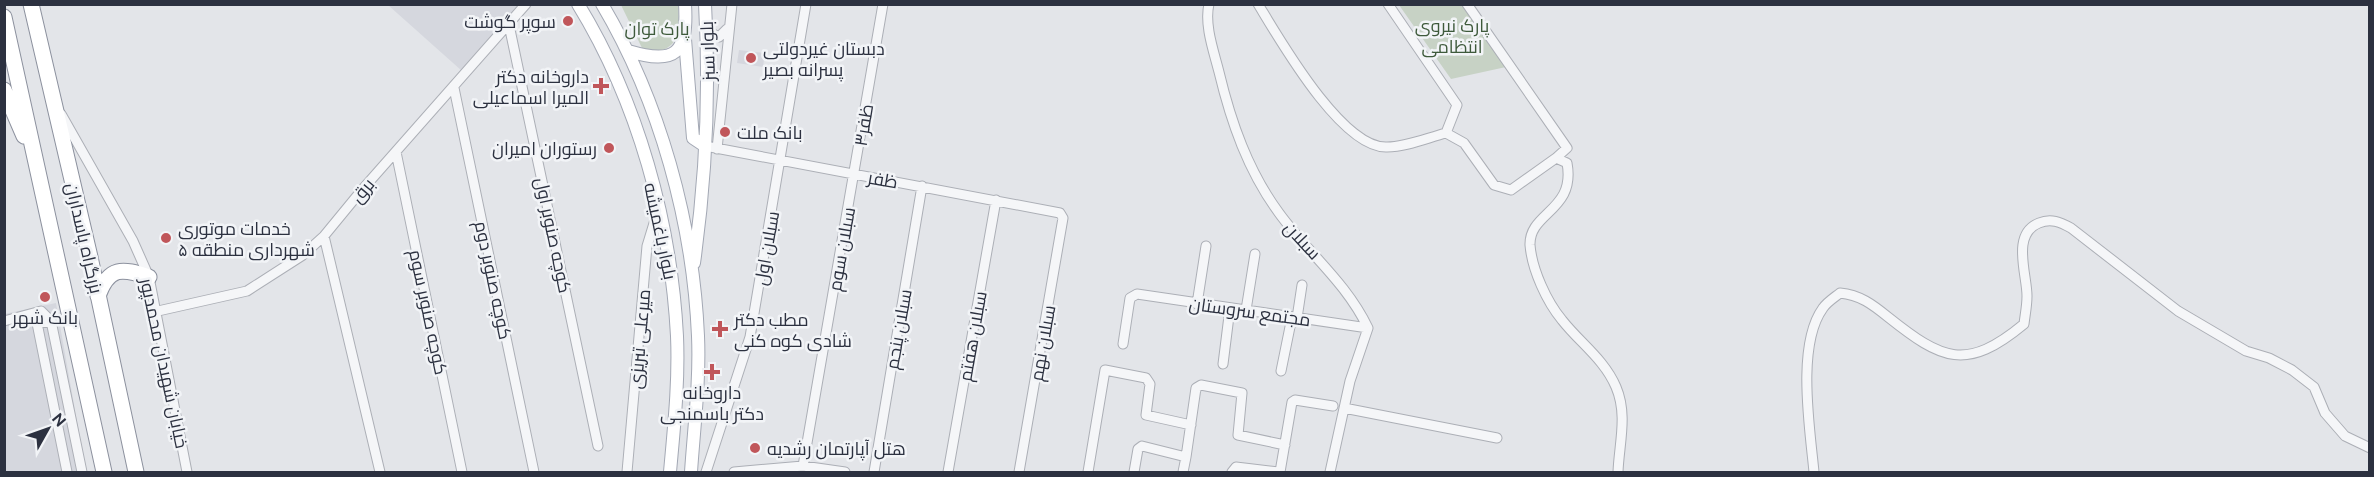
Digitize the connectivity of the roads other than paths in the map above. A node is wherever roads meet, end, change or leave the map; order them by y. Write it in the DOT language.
graph roads {
  1 [pos="31,4"];
  2 [pos="602,4"];
  3 [pos="685,4"];
  4 [pos="705,4"];
  5 [pos="732,4"];
  6 [pos="806,4"];
  7 [pos="883,4"];
  8 [pos="1209,4"];
  9 [pos="1258,4"];
  10 [pos="1388,4"];
  11 [pos="1467,4"];
  12 [pos="526,5"];
  13 [pos="577,5"];
  14 [pos="4,17"];
  15 [pos="509,25"];
  16 [pos="727,29"];
  17 [pos="706,30"];
  18 [pos="686,39"];
  19 [pos="628,51"];
  20 [pos="454,88"];
  21 [pos="4,90"];
  22 [pos="52,97"];
  23 [pos="1446,133"];
  24 [pos="711,147"];
  25 [pos="396,152"];
  26 [pos="1556,158"];
  27 [pos="781,160"];
  28 [pos="40,173"];
  29 [pos="855,174"];
  30 [pos="922,186"];
  31 [pos="996,200"];
  32 [pos="659,208"];
  33 [pos="1060,213"];
  34 [pos="324,236"];
  35 [pos="1206,246"];
  36 [pos="1255,254"];
  37 [pos="693,276"];
  38 [pos="149,277"];
  39 [pos="1302,285"];
  40 [pos="98,296"];
  41 [pos="1197,304"];
  42 [pos="1230,308"];
  43 [pos="158,310"];
  44 [pos="1246,310"];
  45 [pos="1294,317"];
  46 [pos="4,321"];
  47 [pos="51,321"];
  48 [pos="1368,328"];
  49 [pos="1122,344"];
  50 [pos="1223,364"];
  51 [pos="1281,371"];
  52 [pos="1333,406"];
  53 [pos="1344,408"];
  54 [pos="57,425"];
  55 [pos="1191,425"];
  56 [pos="1497,438"];
  57 [pos="1285,445"];
  58 [pos="598,446"];
  59 [pos="2370,448"];
  60 [pos="1186,457"];
  61 [pos="803,466"];
  62 [pos="820,470"];
  63 [pos="766,471"];
  64 [pos="67,472"];
  65 [pos="77,472"];
  66 [pos="82,472"];
  67 [pos="101,472"];
  68 [pos="136,472"];
  69 [pos="187,472"];
  70 [pos="380,472"];
  71 [pos="462,472"];
  72 [pos="534,472"];
  73 [pos="627,472"];
  74 [pos="670,472"];
  75 [pos="691,472"];
  76 [pos="706,472"];
  77 [pos="734,472"];
  78 [pos="845,472"];
  79 [pos="874,472"];
  80 [pos="948,472"];
  81 [pos="1019,472"];
  82 [pos="1088,472"];
  83 [pos="1134,472"];
  84 [pos="1183,472"];
  85 [pos="1232,472"];
  86 [pos="1279,472"];
  87 [pos="1330,472"];
  88 [pos="1618,472"];
  89 [pos="1814,472"];
  1 -- 22 [label="highway, بزرگراه پاسداران"];
  2 -- 19 [label="main road, بلوار باغمیشه"];
  3 -- 18 [label="main road"];
  4 -- 17 [label="main road, بلوار سبز"];
  5 -- 16 [label="street"];
  6 -- 27 [label="street, سبلان اول"];
  7 -- 29 [label="street, ظفر۳"];
  8 -- 48 [label="street, سبلان"];
  9 -- 23 [label="street"];
  10 -- 23 [label="street"];
  11 -- 26 [label="street"];
  12 -- 15 [label="street, برق"];
  13 -- 32 [label="main road, بلوار باغمیشه"];
  14 -- 28 [label="highway, بزرگراه پاسداران"];
  15 -- 20 [label="street, برق"];
  15 -- 58 [label="street, کوچه صنوبر اول"];
  16 -- 17 [label="street"];
  16 -- 24 [label="street"];
  17 -- 24 [label="main road, بلوار سبز"];
  18 -- 19 [label="main road"];
  18 -- 24 [label="main road"];
  19 -- 37 [label="main road, بلوار باغمیشه"];
  20 -- 25 [label="street, برق"];
  20 -- 72 [label="street, کوچه صنوبر دوم"];
  21 -- 28 [label="highway"];
  22 -- 38 [label="street, خیابان شهیدان محمدپور"];
  22 -- 40 [label="highway, بزرگراه پاسداران"];
  23 -- 26 [label="street"];
  24 -- 27 [label="street, ظفر"];
  24 -- 37 [label="main road, بلوار سبز"];
  25 -- 34 [label="street, برق"];
  25 -- 71 [label="street, کوچه صنوبر سوم"];
  26 -- 88 [label="street"];
  27 -- 29 [label="street, ظفر"];
  27 -- 76 [label="street, سبلان اول"];
  28 -- 67 [label="highway, بزرگراه پاسداران"];
  29 -- 30 [label="street, ظفر"];
  29 -- 61 [label="street, سبلان سوم"];
  30 -- 31 [label="street, ظفر"];
  30 -- 79 [label="street, سبلان پنجم"];
  31 -- 33 [label="street, ظفر"];
  31 -- 80 [label="street, سبلان هفتم"];
  32 -- 73 [label="street, میرعلی تبریزی"];
  32 -- 74 [label="main road, بلوار باغمیشه"];
  33 -- 81 [label="street, سبلان نهم"];
  34 -- 43 [label="street, برق"];
  34 -- 70 [label="street"];
  35 -- 41 [label="street"];
  36 -- 44 [label="street"];
  37 -- 75 [label="main road, بلوار باغمیشه"];
  38 -- 40 [label="highway"];
  38 -- 43 [label="street, خیابان شهیدان محمدپور"];
  39 -- 45 [label="street"];
  40 -- 68 [label="highway, بزرگراه پاسداران"];
  41 -- 42 [label="street, مجتمع سروستان"];
  41 -- 49 [label="street, مجتمع سروستان"];
  42 -- 44 [label="street, مجتمع سروستان"];
  42 -- 50 [label="street"];
  43 -- 69 [label="street, خیابان شهیدان محمدپور"];
  44 -- 45 [label="street, مجتمع سروستان"];
  45 -- 48 [label="street, مجتمع سروستان"];
  45 -- 51 [label="street"];
  46 -- 47 [label="street"];
  47 -- 54 [label="street"];
  47 -- 66 [label="street"];
  48 -- 53 [label="street"];
  52 -- 57 [label="street"];
  53 -- 56 [label="street"];
  53 -- 87 [label="street"];
  54 -- 64 [label="street"];
  54 -- 65 [label="street"];
  55 -- 57 [label="street"];
  55 -- 60 [label="street"];
  55 -- 82 [label="street"];
  57 -- 86 [label="street"];
  59 -- 89 [label="street"];
  60 -- 83 [label="street"];
  60 -- 84 [label="street"];
  61 -- 62 [label="street"];
  61 -- 63 [label="street"];
  62 -- 78 [label="street"];
  63 -- 77 [label="street"];
  85 -- 86 [label="street"];
}
